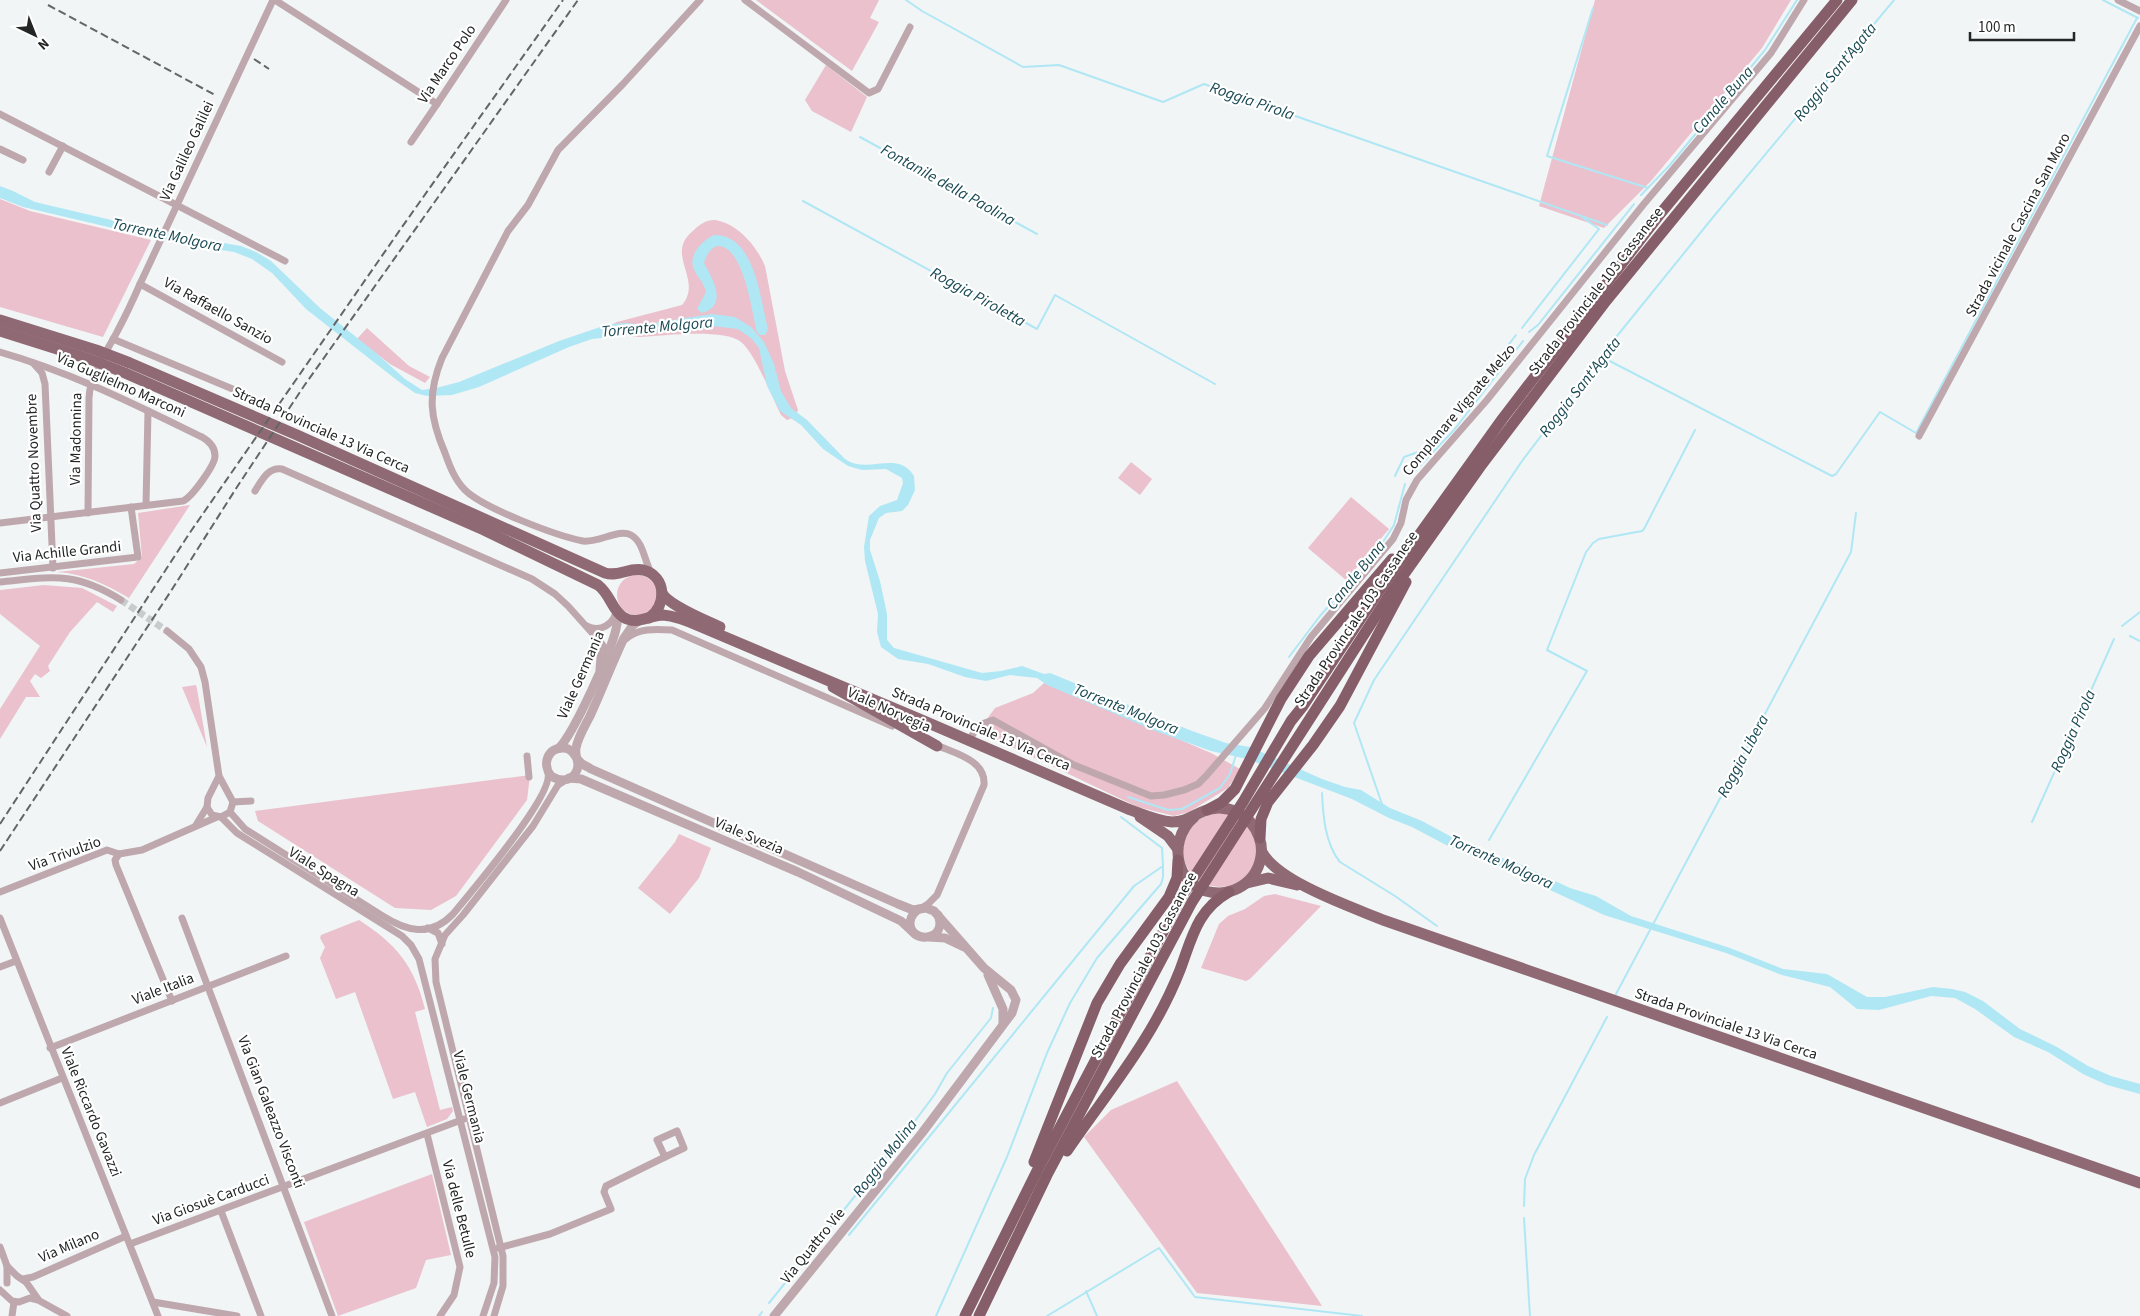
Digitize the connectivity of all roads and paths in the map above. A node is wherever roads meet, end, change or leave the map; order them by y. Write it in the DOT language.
graph roads {
  1 [pos="274,0"];
  2 [pos="506,0"];
  3 [pos="700,0"];
  4 [pos="745,0"];
  5 [pos="1804,0"];
  6 [pos="1837,0"];
  7 [pos="1852,0"];
  8 [pos="2118,0"];
  9 [pos="2140,11"];
  10 [pos="2140,26"];
  11 [pos="910,27"];
  12 [pos="437,104"];
  13 [pos="0,115"];
  14 [pos="410,142"];
  15 [pos="62,146"];
  16 [pos="0,149"];
  17 [pos="23,160"];
  18 [pos="49,172"];
  19 [pos="176,204"];
  20 [pos="285,261"];
  21 [pos="140,284"];
  22 [pos="0,320"];
  23 [pos="0,331"];
  24 [pos="113,339"];
  25 [pos="0,352"];
  26 [pos="32,361"];
  27 [pos="282,362"];
  28 [pos="98,367"];
  29 [pos="92,384"];
  30 [pos="235,390"];
  31 [pos="148,411"];
  32 [pos="1512,425"];
  33 [pos="1495,428"];
  34 [pos="1919,436"];
  35 [pos="289,438"];
  36 [pos="255,491"];
  37 [pos="146,505"];
  38 [pos="131,507"];
  39 [pos="88,513"];
  40 [pos="50,518"];
  41 [pos="0,523"];
  42 [pos="641,551"];
  43 [pos="53,568"];
  44 [pos="626,572"];
  45 [pos="0,573"];
  46 [pos="652,574"];
  47 [pos="0,582"];
  48 [pos="662,592"];
  49 [pos="121,600"];
  50 [pos="614,605"];
  51 [pos="644,619"];
  52 [pos="586,625"];
  53 [pos="167,630"];
  54 [pos="636,632"];
  55 [pos="597,638"];
  56 [pos="621,644"];
  57 [pos="607,652"];
  58 [pos="610,670"];
  59 [pos="598,673"];
  60 [pos="821,676"];
  61 [pos="970,740"];
  62 [pos="937,746"];
  63 [pos="559,748"];
  64 [pos="526,756"];
  65 [pos="577,758"];
  66 [pos="547,770"];
  67 [pos="219,776"];
  68 [pos="529,777"];
  69 [pos="567,779"];
  70 [pos="210,795"];
  71 [pos="231,799"];
  72 [pos="251,801"];
  73 [pos="207,807"];
  74 [pos="1128,809"];
  75 [pos="1207,810"];
  76 [pos="230,812"];
  77 [pos="219,817"];
  78 [pos="1194,817"];
  79 [pos="196,826"];
  80 [pos="1260,838"];
  81 [pos="1177,848"];
  82 [pos="1262,852"];
  83 [pos="119,854"];
  84 [pos="1178,860"];
  85 [pos="1246,883"];
  86 [pos="1306,887"];
  87 [pos="0,892"];
  88 [pos="1229,892"];
  89 [pos="1187,899"];
  90 [pos="919,909"];
  91 [pos="937,913"];
  92 [pos="0,918"];
  93 [pos="182,918"];
  94 [pos="424,929"];
  95 [pos="915,934"];
  96 [pos="927,937"];
  97 [pos="442,944"];
  98 [pos="968,949"];
  99 [pos="414,951"];
  100 [pos="438,953"];
  101 [pos="286,956"];
  102 [pos="16,960"];
  103 [pos="0,967"];
  104 [pos="984,968"];
  105 [pos="208,987"];
  106 [pos="172,1001"];
  107 [pos="1002,1027"];
  108 [pos="50,1048"];
  109 [pos="62,1078"];
  110 [pos="0,1103"];
  111 [pos="470,1118"];
  112 [pos="461,1121"];
  113 [pos="427,1134"];
  114 [pos="665,1157"];
  115 [pos="2140,1183"];
  116 [pos="285,1187"];
  117 [pos="221,1211"];
  118 [pos="128,1240"];
  119 [pos="0,1247"];
  120 [pos="501,1248"];
  121 [pos="493,1249"];
  122 [pos="7,1266"];
  123 [pos="21,1278"];
  124 [pos="7,1283"];
  125 [pos="28,1285"];
  126 [pos="3,1292"];
  127 [pos="24,1300"];
  128 [pos="38,1300"];
  129 [pos="14,1302"];
  130 [pos="152,1302"];
  131 [pos="223,1315"];
  132 [pos="979,1315"];
  133 [pos="12,1316"];
  134 [pos="67,1316"];
  135 [pos="158,1316"];
  136 [pos="237,1316"];
  137 [pos="261,1316"];
  138 [pos="332,1316"];
  139 [pos="440,1316"];
  140 [pos="483,1316"];
  141 [pos="494,1316"];
  142 [pos="774,1316"];
  143 [pos="957,1316"];
  144 [pos="965,1316"];
  1 -- 12 [label="street"];
  1 -- 19 [label="street, Via Galileo Galilei"];
  2 -- 12 [label="street, Via Marco Polo"];
  3 -- 42 [label="street"];
  4 -- 11 [label="street"];
  5 -- 61 [label="street, Complanare Vignate Melzo"];
  6 -- 33 [label="highway, Strada Provinciale 103 Cassanese"];
  7 -- 32 [label="highway, Strada Provinciale 103 Cassanese"];
  8 -- 9 [label="street"];
  10 -- 34 [label="street, Strada vicinale Cascina San Moro"];
  12 -- 14 [label="street, Via Marco Polo"];
  13 -- 15 [label="street"];
  15 -- 18 [label="street"];
  15 -- 19 [label="street"];
  16 -- 17 [label="street"];
  19 -- 20 [label="street"];
  19 -- 21 [label="street, Via Galileo Galilei"];
  21 -- 24 [label="street, Via Galileo Galilei"];
  21 -- 27 [label="street, Via Raffaello Sanzio"];
  22 -- 35 [label="main road, Strada Provinciale 13 Via Cerca"];
  23 -- 35 [label="main road, Strada Provinciale 13 Via Cerca"];
  24 -- 28 [label="street, Via Galileo Galilei"];
  24 -- 30 [label="street"];
  25 -- 26 [label="street, Via Guglielmo Marconi"];
  26 -- 29 [label="street, Via Guglielmo Marconi"];
  26 -- 40 [label="street, Via Quattro Novembre"];
  28 -- 29 [label="street, Via Madonnina"];
  29 -- 31 [label="street, Via Guglielmo Marconi"];
  29 -- 39 [label="street, Via Madonnina"];
  31 -- 37 [label="street"];
  31 -- 37 [label="street, Via Guglielmo Marconi"];
  32 -- 80 [label="highway"];
  32 -- 89 [label="highway, Strada Provinciale 103 Cassanese"];
  33 -- 75 [label="highway"];
  33 -- 89 [label="highway, Strada Provinciale 103 Cassanese"];
  35 -- 44 [label="main road, Strada Provinciale 13 Via Cerca"];
  35 -- 50 [label="main road, Strada Provinciale 13 Via Cerca"];
  36 -- 52 [label="street"];
  37 -- 38 [label="street"];
  38 -- 39 [label="street"];
  38 -- 43 [label="street, Via Achille Grandi"];
  39 -- 40 [label="street"];
  40 -- 41 [label="street"];
  40 -- 43 [label="street, Via Quattro Novembre"];
  42 -- 44 [label="street"];
  42 -- 46 [label="street"];
  43 -- 45 [label="street, Via Achille Grandi"];
  44 -- 46 [label="main road, Strada Provinciale 13 Via Cerca"];
  44 -- 50 [label="main road"];
  46 -- 48 [label="main road, Strada Provinciale 13 Via Cerca"];
  47 -- 49 [label="street"];
  48 -- 51 [label="main road"];
  48 -- 60 [label="main road, Strada Provinciale 13 Via Cerca"];
  50 -- 51 [label="main road, Strada Provinciale 13 Via Cerca"];
  50 -- 52 [label="street"];
  50 -- 57 [label="street, Viale Germania"];
  51 -- 56 [label="street, Viale Germania"];
  51 -- 60 [label="main road, Strada Provinciale 13 Via Cerca"];
  52 -- 55 [label="street"];
  53 -- 67 [label="street"];
  54 -- 56 [label="street, Viale Germania"];
  54 -- 62 [label="street, Viale Norvegia"];
  55 -- 57 [label="street"];
  55 -- 59 [label="street"];
  56 -- 58 [label="street, Viale Germania"];
  57 -- 58 [label="street"];
  57 -- 59 [label="street, Viale Germania"];
  58 -- 65 [label="street, Viale Germania"];
  59 -- 63 [label="street, Viale Germania"];
  60 -- 61 [label="main road, Strada Provinciale 13 Via Cerca"];
  60 -- 62 [label="main road"];
  61 -- 74 [label="main road, Strada Provinciale 13 Via Cerca"];
  62 -- 90 [label="street, Viale Norvegia"];
  63 -- 65 [label="street"];
  63 -- 66 [label="street"];
  64 -- 68 [label="street"];
  65 -- 69 [label="street"];
  65 -- 90 [label="street, Viale Svezia"];
  66 -- 69 [label="street"];
  66 -- 94 [label="street"];
  67 -- 70 [label="street"];
  67 -- 71 [label="street"];
  69 -- 95 [label="street, Viale Svezia"];
  69 -- 97 [label="street"];
  70 -- 71 [label="street"];
  70 -- 73 [label="street"];
  71 -- 72 [label="street"];
  71 -- 76 [label="street"];
  73 -- 77 [label="street"];
  73 -- 79 [label="street"];
  74 -- 78 [label="main road, Strada Provinciale 13 Via Cerca"];
  74 -- 81 [label="main road, Strada Provinciale 13 Via Cerca"];
  75 -- 78 [label="main road, Strada Provinciale 13 Via Cerca"];
  75 -- 80 [label="main road"];
  76 -- 77 [label="street"];
  76 -- 94 [label="street, Viale Spagna"];
  77 -- 79 [label="street, Via Trivulzio"];
  77 -- 99 [label="street, Viale Spagna"];
  78 -- 81 [label="main road, Strada Provinciale 13 Via Cerca"];
  79 -- 83 [label="street, Via Trivulzio"];
  80 -- 82 [label="main road"];
  81 -- 84 [label="main road, Strada Provinciale 13 Via Cerca"];
  82 -- 85 [label="main road"];
  82 -- 86 [label="main road, Strada Provinciale 13 Via Cerca"];
  83 -- 87 [label="street, Via Trivulzio"];
  83 -- 106 [label="street"];
  84 -- 88 [label="main road, Strada Provinciale 13 Via Cerca"];
  84 -- 143 [label="highway"];
  85 -- 86 [label="main road, Strada Provinciale 13 Via Cerca"];
  85 -- 88 [label="main road, Strada Provinciale 13 Via Cerca"];
  86 -- 115 [label="main road, Strada Provinciale 13 Via Cerca"];
  88 -- 132 [label="highway"];
  89 -- 132 [label="highway, Strada Provinciale 103 Cassanese"];
  89 -- 144 [label="highway, Strada Provinciale 103 Cassanese"];
  90 -- 91 [label="street, Viale Svezia"];
  90 -- 95 [label="street"];
  91 -- 96 [label="street"];
  91 -- 98 [label="street, Viale Svezia"];
  92 -- 102 [label="street, Viale Riccardo Gavazzi"];
  93 -- 105 [label="street, Via Gian Galeazzo Visconti"];
  94 -- 97 [label="street"];
  94 -- 99 [label="street"];
  95 -- 96 [label="street, Viale Svezia"];
  96 -- 98 [label="street, Viale Svezia"];
  97 -- 100 [label="street"];
  98 -- 104 [label="street, Viale Svezia"];
  99 -- 100 [label="street"];
  99 -- 112 [label="street, Viale Germania"];
  100 -- 111 [label="street, Viale Germania"];
  101 -- 105 [label="street, Viale Italia"];
  102 -- 103 [label="street"];
  102 -- 108 [label="street, Viale Riccardo Gavazzi"];
  104 -- 107 [label="street, Viale Svezia"];
  104 -- 107 [label="street, Viale Svezia"];
  105 -- 106 [label="street, Viale Italia"];
  105 -- 116 [label="street, Via Gian Galeazzo Visconti"];
  106 -- 108 [label="street, Viale Italia"];
  107 -- 142 [label="street, Via Quattro Vie"];
  108 -- 109 [label="street, Viale Riccardo Gavazzi"];
  109 -- 110 [label="street"];
  109 -- 118 [label="street, Viale Riccardo Gavazzi"];
  111 -- 112 [label="street, Via Giosuè Carducci"];
  111 -- 120 [label="street, Viale Germania"];
  112 -- 113 [label="street, Via Giosuè Carducci"];
  112 -- 121 [label="street, Viale Germania"];
  113 -- 116 [label="street, Via Giosuè Carducci"];
  113 -- 139 [label="street, Via delle Betulle"];
  114 -- 120 [label="street"];
  116 -- 117 [label="street, Via Giosuè Carducci"];
  116 -- 138 [label="street, Via Gian Galeazzo Visconti"];
  117 -- 118 [label="street, Via Giosuè Carducci"];
  117 -- 137 [label="street"];
  118 -- 123 [label="street, Via Milano"];
  118 -- 130 [label="street, Viale Riccardo Gavazzi"];
  119 -- 122 [label="street"];
  120 -- 121 [label="street"];
  120 -- 141 [label="street, Viale Germania"];
  121 -- 140 [label="street, Viale Germania"];
  122 -- 123 [label="street"];
  122 -- 124 [label="street"];
  123 -- 124 [label="street"];
  123 -- 125 [label="street"];
  124 -- 126 [label="street"];
  125 -- 127 [label="street"];
  125 -- 128 [label="street"];
  126 -- 129 [label="street"];
  127 -- 128 [label="street"];
  127 -- 129 [label="street"];
  128 -- 134 [label="street"];
  129 -- 133 [label="street"];
  130 -- 131 [label="street"];
  130 -- 135 [label="street, Viale Riccardo Gavazzi"];
  131 -- 136 [label="street"];
}
